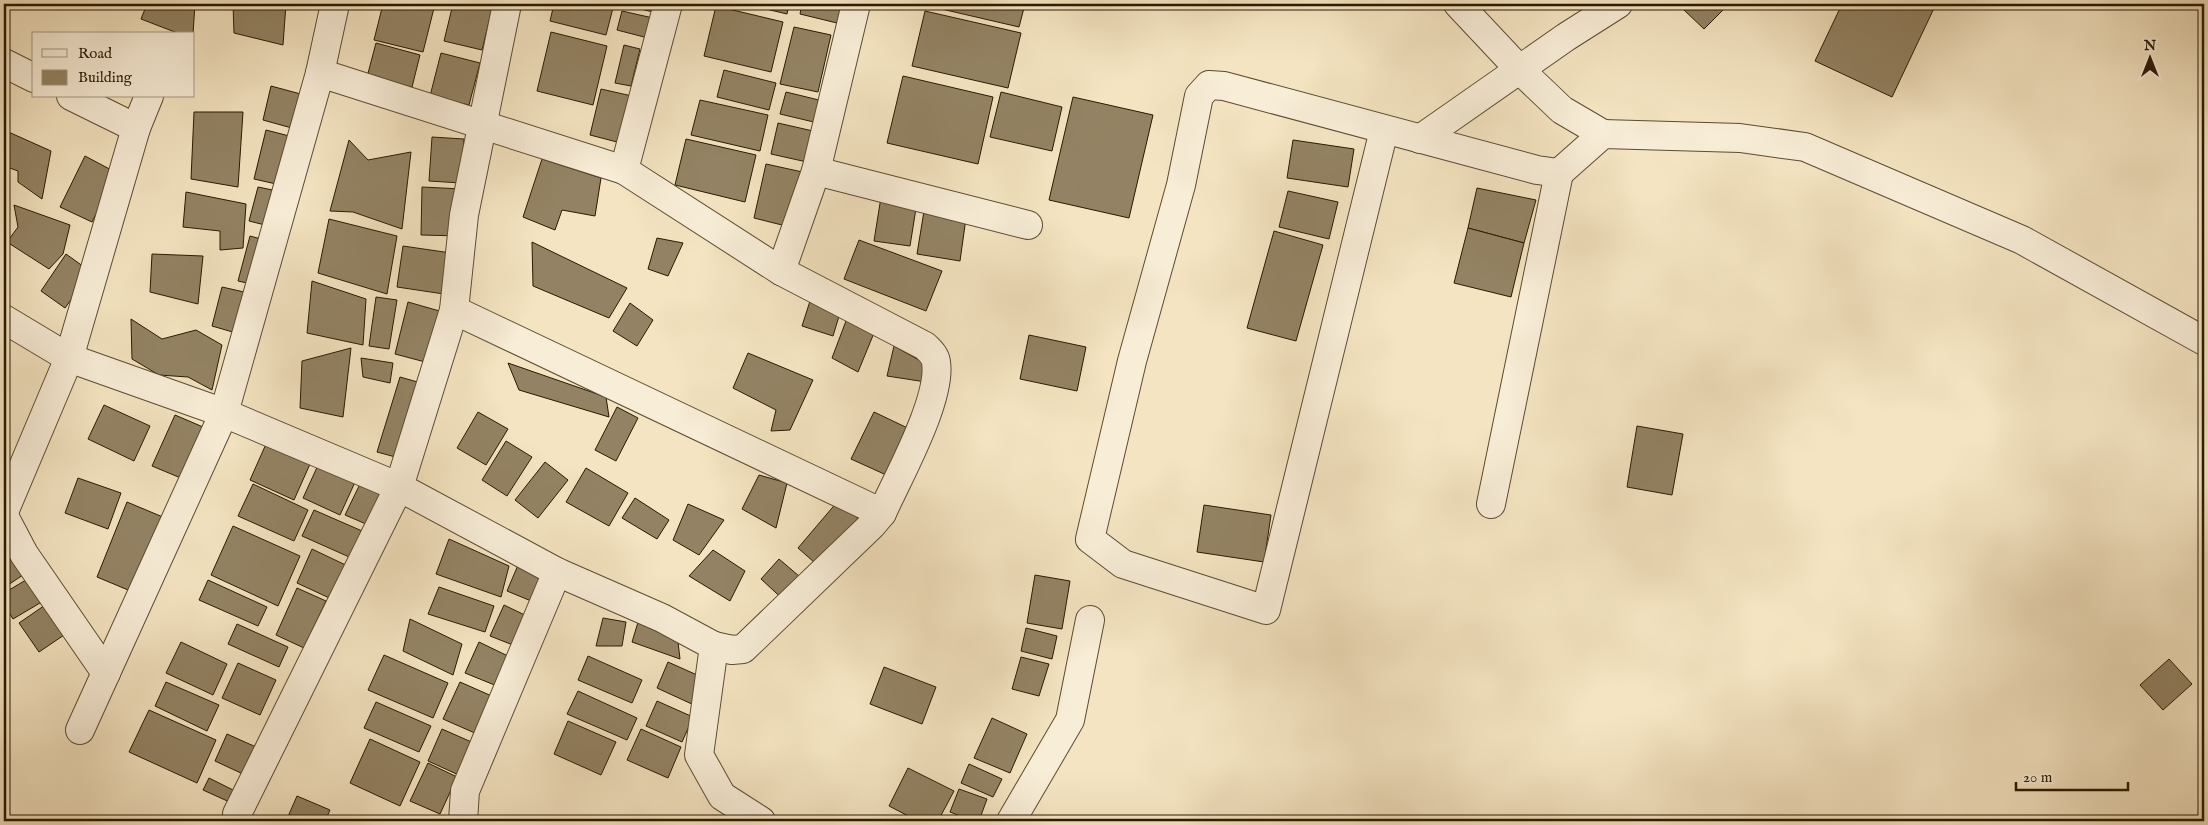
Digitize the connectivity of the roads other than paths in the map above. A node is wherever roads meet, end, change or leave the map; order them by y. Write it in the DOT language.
graph roads {
  1 [pos="335,4"];
  2 [pos="506,4"];
  3 [pos="668,4"];
  4 [pos="856,4"];
  5 [pos="1458,4"];
  6 [pos="1618,4"];
  7 [pos="4,63"];
  8 [pos="1520,70"];
  9 [pos="320,73"];
  10 [pos="32,77"];
  11 [pos="75,98"];
  12 [pos="148,98"];
  13 [pos="484,124"];
  14 [pos="136,128"];
  15 [pos="1384,130"];
  16 [pos="1603,134"];
  17 [pos="1420,139"];
  18 [pos="624,170"];
  19 [pos="816,171"];
  20 [pos="1559,172"];
  21 [pos="1028,225"];
  22 [pos="781,271"];
  23 [pos="454,310"];
  24 [pos="4,320"];
  25 [pos="2204,340"];
  26 [pos="68,358"];
  27 [pos="224,413"];
  28 [pos="399,487"];
  29 [pos="1492,504"];
  30 [pos="4,512"];
  31 [pos="882,513"];
  32 [pos="4,516"];
  33 [pos="557,572"];
  34 [pos="1090,620"];
  35 [pos="714,646"];
  36 [pos="106,674"];
  37 [pos="80,730"];
  38 [pos="237,814"];
  39 [pos="463,821"];
  40 [pos="761,821"];
  41 [pos="1011,821"];
  1 -- 9 [label="street"];
  2 -- 13 [label="street"];
  3 -- 18 [label="street"];
  4 -- 19 [label="street"];
  5 -- 8 [label="street"];
  6 -- 8 [label="street"];
  7 -- 10 [label="street"];
  8 -- 16 [label="street"];
  8 -- 17 [label="street"];
  9 -- 13 [label="street"];
  9 -- 27 [label="street"];
  11 -- 14 [label="street"];
  12 -- 14 [label="street"];
  13 -- 18 [label="street"];
  13 -- 23 [label="street"];
  14 -- 26 [label="street"];
  15 -- 15 [label="street"];
  15 -- 17 [label="street"];
  16 -- 20 [label="street"];
  16 -- 25 [label="street"];
  17 -- 20 [label="street"];
  18 -- 22 [label="street"];
  19 -- 21 [label="street"];
  19 -- 22 [label="street"];
  20 -- 29 [label="street"];
  22 -- 31 [label="street"];
  23 -- 28 [label="street"];
  23 -- 31 [label="street"];
  24 -- 26 [label="street"];
  26 -- 27 [label="street"];
  26 -- 30 [label="street"];
  27 -- 28 [label="street"];
  27 -- 36 [label="street"];
  28 -- 33 [label="street"];
  28 -- 38 [label="street"];
  31 -- 35 [label="street"];
  32 -- 36 [label="street"];
  33 -- 35 [label="street"];
  33 -- 39 [label="street"];
  34 -- 41 [label="street"];
  35 -- 40 [label="street"];
  36 -- 37 [label="street"];
}
